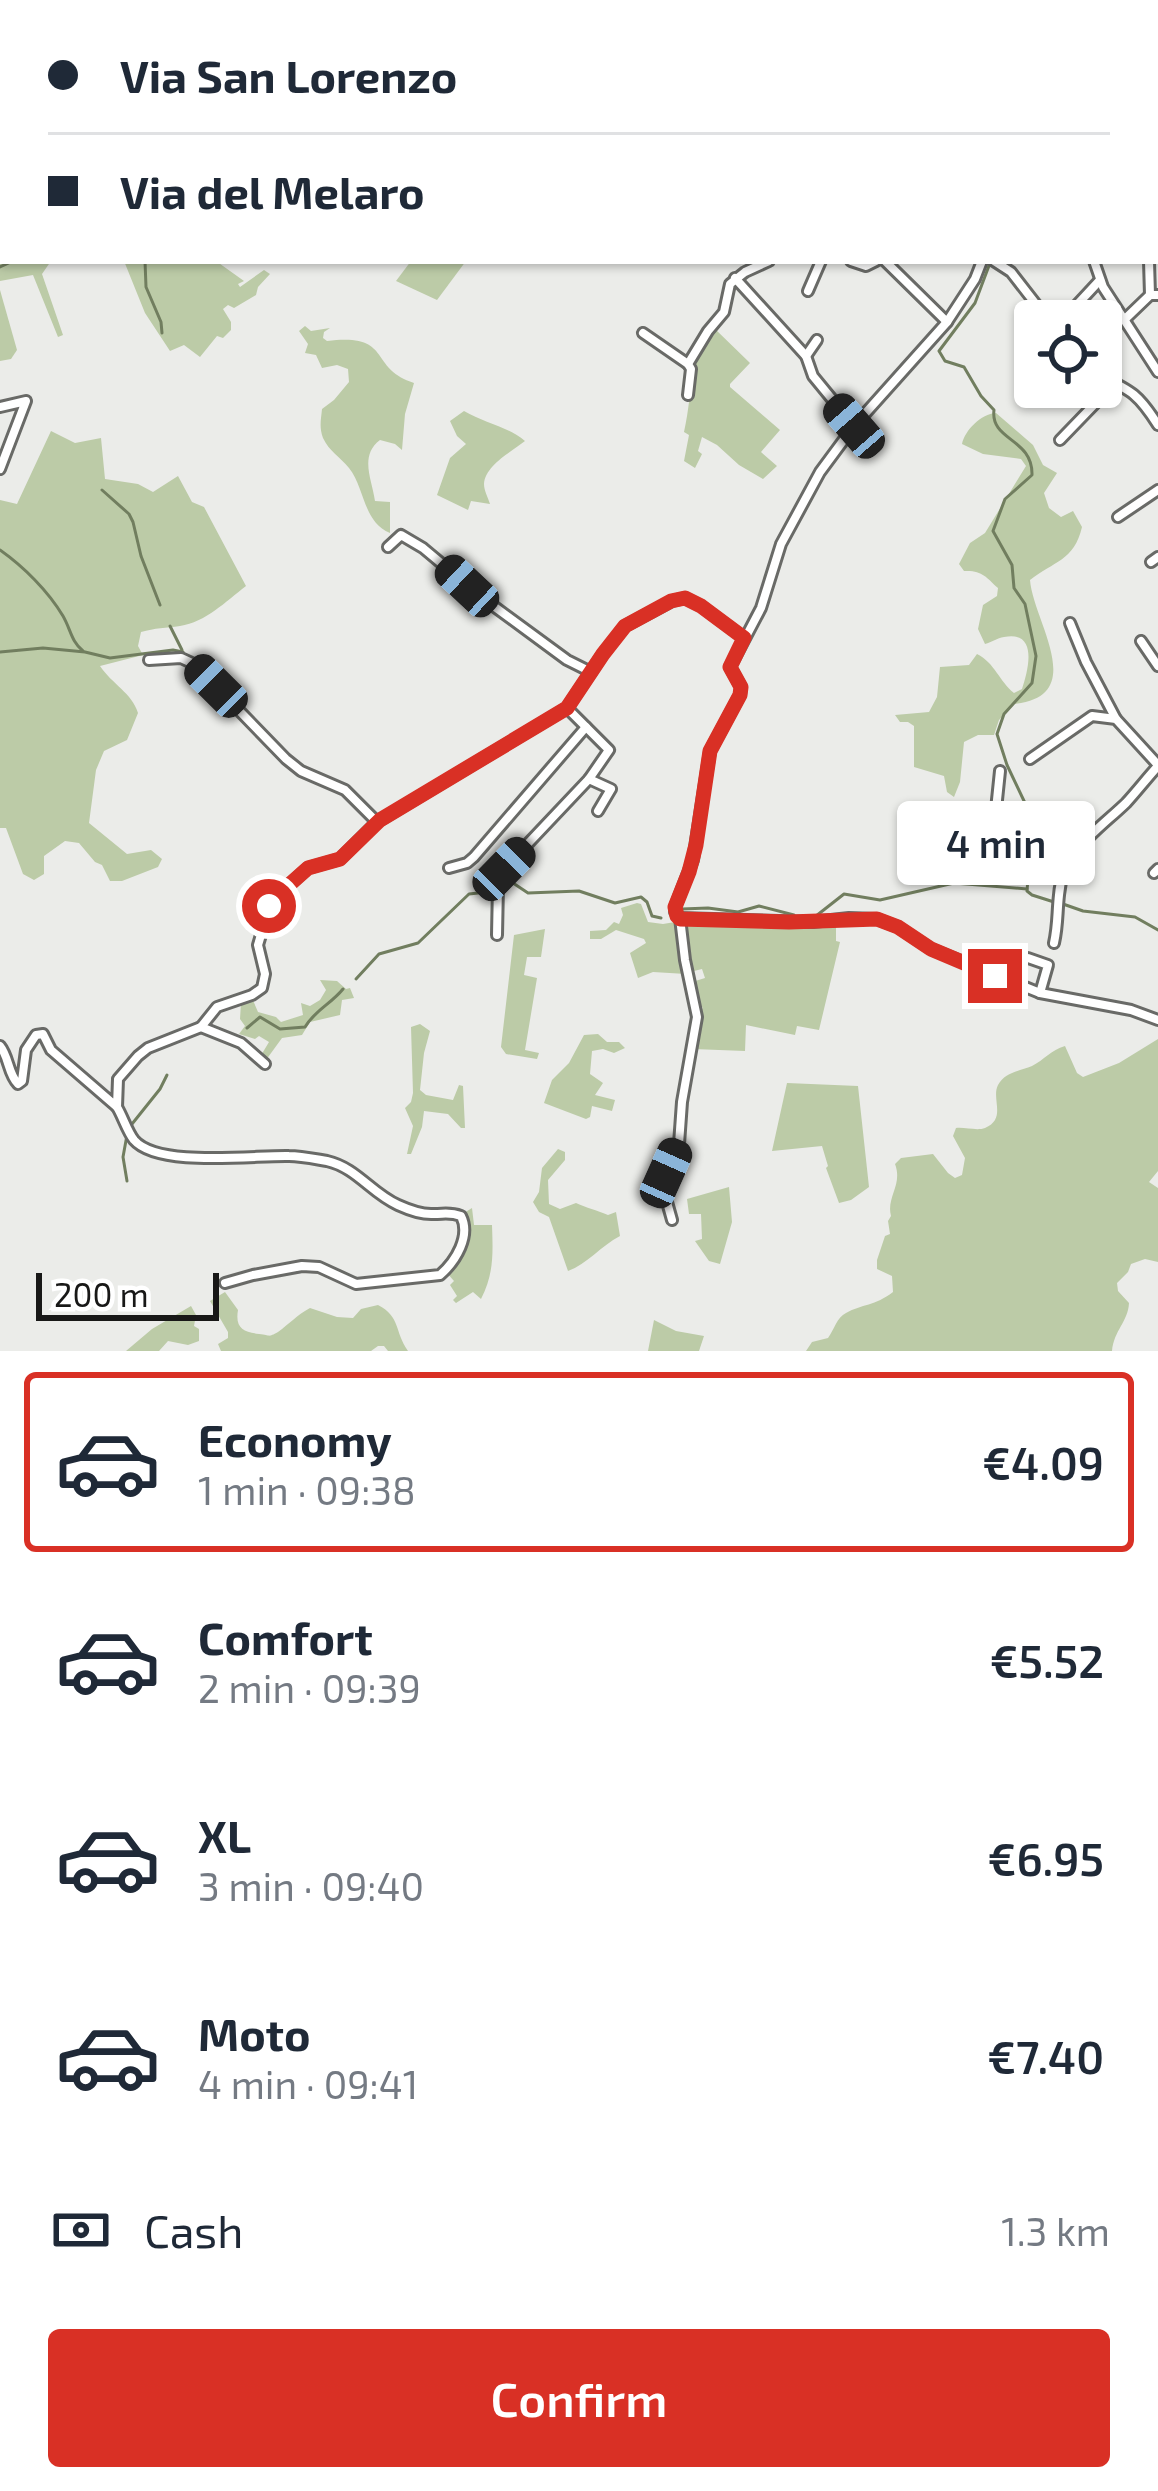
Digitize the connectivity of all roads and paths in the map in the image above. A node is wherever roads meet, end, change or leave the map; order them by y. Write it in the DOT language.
graph roads {
  1 [pos="763,264"];
  2 [pos="820,264"];
  3 [pos="883,264"];
  4 [pos="981,264"];
  5 [pos="999,264"];
  6 [pos="1095,264"];
  7 [pos="1149,264"];
  8 [pos="735,278"];
  9 [pos="1100,280"];
  10 [pos="808,292"];
  11 [pos="1154,295"];
  12 [pos="1033,300"];
  13 [pos="1081,300"];
  14 [pos="1124,320"];
  15 [pos="947,322"];
  16 [pos="643,332"];
  17 [pos="817,340"];
  18 [pos="806,356"];
  19 [pos="688,364"];
  20 [pos="1158,372"];
  21 [pos="1122,386"];
  22 [pos="688,395"];
  23 [pos="0,407"];
  24 [pos="1091,408"];
  25 [pos="1158,425"];
  26 [pos="854,426"];
  27 [pos="1060,440"];
  28 [pos="0,469"];
  29 [pos="1158,490"];
  30 [pos="1118,517"];
  31 [pos="388,547"];
  32 [pos="1070,623"];
  33 [pos="744,638"];
  34 [pos="1141,640"];
  35 [pos="149,661"];
  36 [pos="1158,666"];
  37 [pos="592,672"];
  38 [pos="567,708"];
  39 [pos="1116,719"];
  40 [pos="586,727"];
  41 [pos="1030,759"];
  42 [pos="1158,765"];
  43 [pos="1000,771"];
  44 [pos="589,779"];
  45 [pos="598,812"];
  46 [pos="377,822"];
  47 [pos="948,835"];
  48 [pos="992,848"];
  49 [pos="449,868"];
  50 [pos="1064,877"];
  51 [pos="678,914"];
  52 [pos="497,935"];
  53 [pos="1054,944"];
  54 [pos="1028,958"];
  55 [pos="1040,993"];
  56 [pos="1158,1020"];
  57 [pos="201,1027"];
  58 [pos="0,1046"];
  59 [pos="266,1064"];
  60 [pos="117,1107"];
  61 [pos="672,1220"];
  62 [pos="225,1283"];
  1 -- 8 [label="street"];
  2 -- 10 [label="street"];
  3 -- 15 [label="street"];
  4 -- 15 [label="street"];
  5 -- 12 [label="street"];
  6 -- 9 [label="street"];
  7 -- 11 [label="street"];
  8 -- 18 [label="street"];
  8 -- 19 [label="street"];
  9 -- 13 [label="street"];
  9 -- 14 [label="street"];
  11 -- 14 [label="street"];
  14 -- 20 [label="street"];
  15 -- 26 [label="street"];
  16 -- 19 [label="street"];
  17 -- 18 [label="street"];
  18 -- 26 [label="street"];
  19 -- 22 [label="street"];
  21 -- 25 [label="street"];
  23 -- 28 [label="street"];
  24 -- 27 [label="street"];
  26 -- 33 [label="street"];
  29 -- 30 [label="street"];
  31 -- 37 [label="street"];
  32 -- 39 [label="street"];
  33 -- 37 [label="street"];
  33 -- 51 [label="street"];
  34 -- 36 [label="street"];
  35 -- 46 [label="street"];
  37 -- 38 [label="street"];
  38 -- 40 [label="street"];
  38 -- 46 [label="street"];
  39 -- 41 [label="street"];
  39 -- 42 [label="street"];
  40 -- 44 [label="street"];
  40 -- 49 [label="street"];
  42 -- 50 [label="street"];
  43 -- 48 [label="street"];
  44 -- 45 [label="street"];
  44 -- 52 [label="street"];
  46 -- 57 [label="street"];
  47 -- 48 [label="street"];
  48 -- 50 [label="street"];
  50 -- 53 [label="street"];
  51 -- 55 [label="street"];
  51 -- 61 [label="street"];
  54 -- 55 [label="street"];
  55 -- 56 [label="street"];
  57 -- 59 [label="street"];
  57 -- 60 [label="street"];
  58 -- 60 [label="street"];
  60 -- 62 [label="street"];
}
